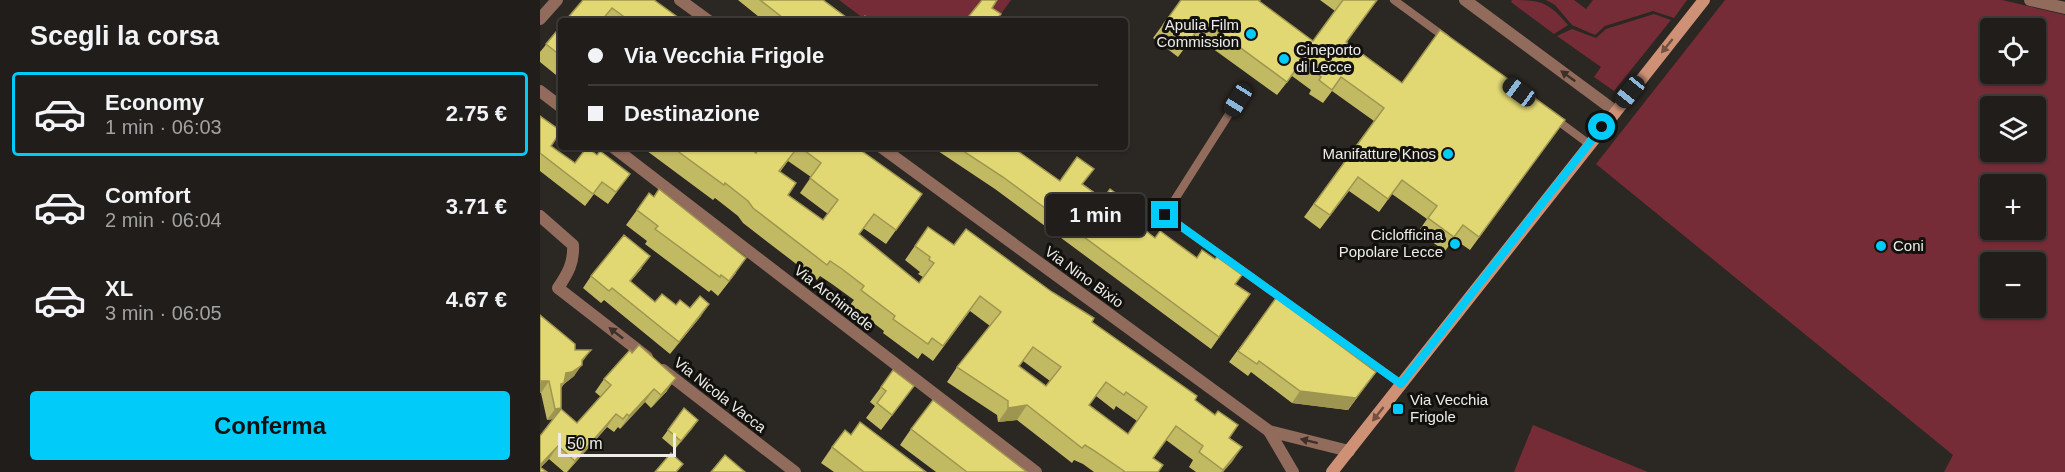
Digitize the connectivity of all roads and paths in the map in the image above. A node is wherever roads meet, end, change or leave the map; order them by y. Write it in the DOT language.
graph roads {
  1 [pos="556,0"];
  2 [pos="680,0"];
  3 [pos="1394,0"];
  4 [pos="1465,0"];
  5 [pos="1704,0"];
  6 [pos="2030,0"];
  7 [pos="2065,8"];
  8 [pos="705,18"];
  9 [pos="540,19"];
  10 [pos="1450,41"];
  11 [pos="540,91"];
  12 [pos="1238,100"];
  13 [pos="558,105"];
  14 [pos="1544,110"];
  15 [pos="1615,111"];
  16 [pos="1589,144"];
  17 [pos="617,150"];
  18 [pos="885,150"];
  19 [pos="540,216"];
  20 [pos="1401,384"];
  21 [pos="1269,431"];
  22 [pos="1349,451"];
  23 [pos="795,472"];
  24 [pos="1036,472"];
  25 [pos="1293,472"];
  26 [pos="1332,472"];
  1 -- 9 [label="street"];
  2 -- 8 [label="street"];
  3 -- 10 [label="lane"];
  15 -- 4 [label="street, one-way"];
  5 -- 15 [label="street, one-way"];
  6 -- 7 [label="street"];
  11 -- 13 [label="street"];
  12 -- 20 [label="lane"];
  14 -- 16 [label="lane"];
  15 -- 16 [label="street"];
  16 -- 20 [label="street"];
  17 -- 24 [label="street, Via Archimede"];
  18 -- 21 [label="street, Via Nino Bixio"];
  23 -- 19 [label="street, Via Nicola Vacca, one-way"];
  20 -- 22 [label="street, one-way"];
  22 -- 21 [label="street, Via Nino Bixio, one-way"];
  21 -- 25 [label="street, Via Nino Bixio"];
  22 -- 26 [label="street"];
}
